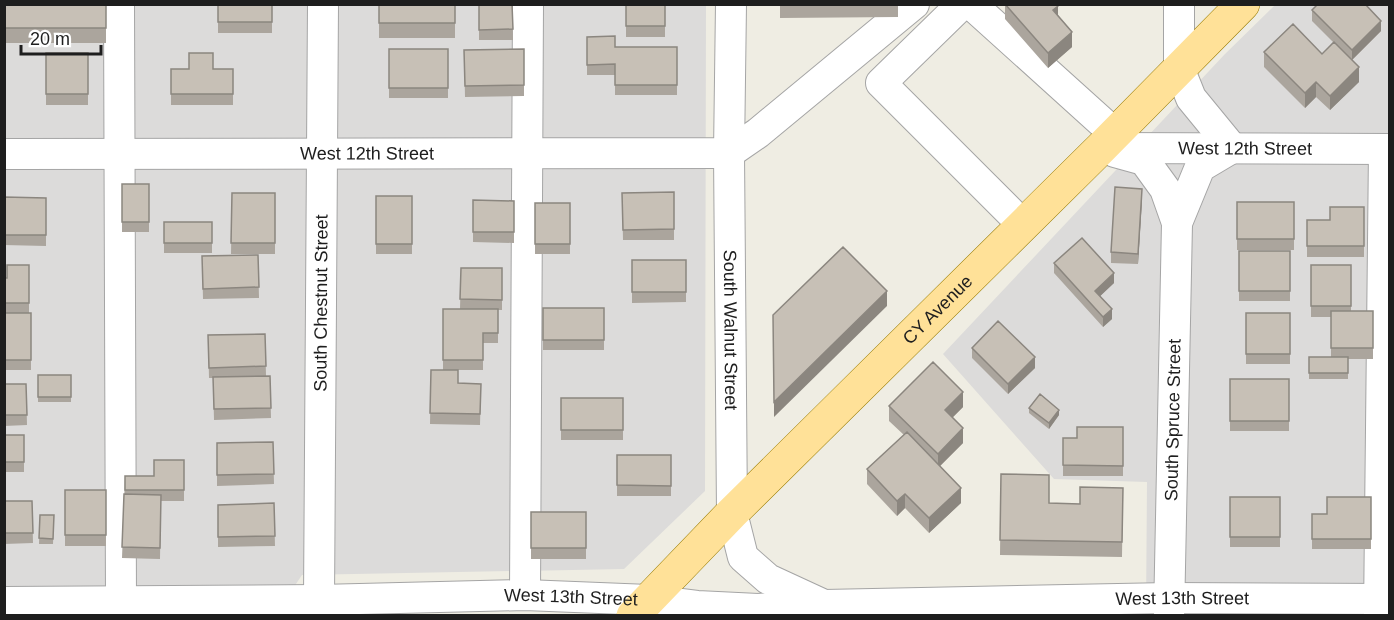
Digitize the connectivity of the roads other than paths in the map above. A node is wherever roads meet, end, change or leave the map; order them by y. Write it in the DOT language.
graph roads {
  1 [pos="119,4"];
  2 [pos="323,4"];
  3 [pos="528,4"];
  4 [pos="731,4"];
  5 [pos="914,4"];
  6 [pos="962,4"];
  7 [pos="971,4"];
  8 [pos="1179,4"];
  9 [pos="1243,4"];
  10 [pos="1179,68"];
  11 [pos="1108,141"];
  12 [pos="1232,148"];
  13 [pos="1387,149"];
  14 [pos="321,153"];
  15 [pos="528,153"];
  16 [pos="729,153"];
  17 [pos="4,154"];
  18 [pos="120,154"];
  19 [pos="1177,223"];
  20 [pos="1023,225"];
  21 [pos="732,513"];
  22 [pos="525,594"];
  23 [pos="121,601"];
  24 [pos="4,602"];
  25 [pos="1382,604"];
  26 [pos="824,605"];
  27 [pos="1169,607"];
  28 [pos="312,608"];
  29 [pos="641,608"];
  30 [pos="733,612"];
  1 -- 18 [label="street"];
  2 -- 14 [label="street, South Chestnut Street"];
  3 -- 15 [label="street"];
  4 -- 16 [label="street, South Walnut Street"];
  5 -- 16 [label="street"];
  6 -- 20 [label="street"];
  7 -- 11 [label="street"];
  8 -- 10 [label="street"];
  9 -- 10 [label="main road, CY Avenue"];
  10 -- 11 [label="main road, CY Avenue"];
  10 -- 12 [label="street"];
  11 -- 12 [label="street, West 12th Street"];
  11 -- 19 [label="street, South Spruce Street"];
  11 -- 20 [label="main road, CY Avenue"];
  12 -- 13 [label="street, West 12th Street"];
  12 -- 19 [label="street, South Spruce Street"];
  13 -- 25 [label="street"];
  14 -- 15 [label="street, West 12th Street"];
  14 -- 18 [label="street, West 12th Street"];
  14 -- 28 [label="street, South Chestnut Street"];
  15 -- 16 [label="street, West 12th Street"];
  15 -- 22 [label="street"];
  16 -- 21 [label="street, South Walnut Street"];
  17 -- 18 [label="street, West 12th Street"];
  18 -- 23 [label="street"];
  19 -- 27 [label="street, South Spruce Street"];
  20 -- 21 [label="main road, CY Avenue"];
  21 -- 26 [label="street, South Walnut Street"];
  21 -- 29 [label="main road, CY Avenue"];
  22 -- 28 [label="street, West 13th Street"];
  22 -- 29 [label="street, West 13th Street"];
  23 -- 24 [label="street, West 13th Street"];
  23 -- 28 [label="street, West 13th Street"];
  25 -- 27 [label="street, West 13th Street"];
  26 -- 27 [label="street, West 13th Street"];
  26 -- 30 [label="street, West 13th Street"];
  29 -- 30 [label="street, West 13th Street"];
}
